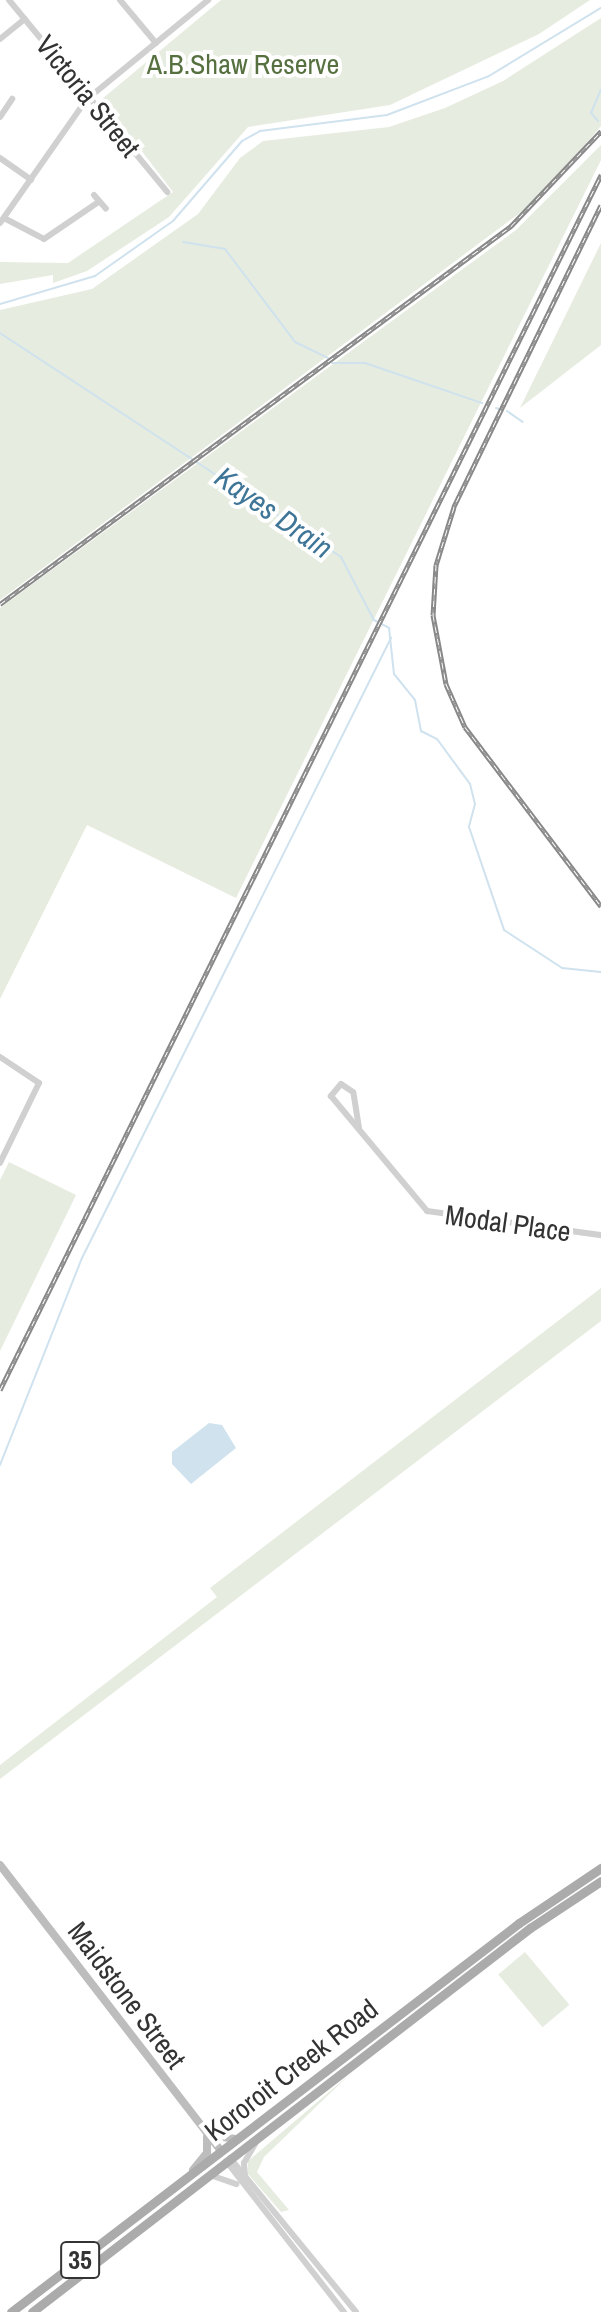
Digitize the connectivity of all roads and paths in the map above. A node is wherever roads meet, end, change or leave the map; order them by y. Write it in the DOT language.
graph roads {
  1 [pos="9,0"];
  2 [pos="120,0"];
  3 [pos="208,0"];
  4 [pos="25,19"];
  5 [pos="0,39"];
  6 [pos="156,43"];
  7 [pos="91,98"];
  8 [pos="12,99"];
  9 [pos="0,117"];
  10 [pos="0,158"];
  11 [pos="31,180"];
  12 [pos="167,192"];
  13 [pos="94,195"];
  14 [pos="97,203"];
  15 [pos="106,209"];
  16 [pos="2,221"];
  17 [pos="0,1057"];
  18 [pos="331,1096"];
  19 [pos="324,1101"];
  20 [pos="359,1128"];
  21 [pos="0,1163"];
  22 [pos="601,1235"];
  23 [pos="0,1865"];
  24 [pos="601,1868"];
  25 [pos="601,1881"];
  26 [pos="481,1959"];
  27 [pos="370,2037"];
  28 [pos="376,2046"];
  29 [pos="266,2130"];
  30 [pos="207,2135"];
  31 [pos="236,2139"];
  32 [pos="225,2157"];
  33 [pos="207,2175"];
  34 [pos="246,2178"];
  35 [pos="181,2182"];
  36 [pos="242,2189"];
  37 [pos="283,2223"];
  38 [pos="276,2229"];
  39 [pos="340,2292"];
  40 [pos="333,2298"];
  41 [pos="11,2312"];
  42 [pos="32,2312"];
  43 [pos="344,2312"];
  44 [pos="356,2312"];
  1 -- 4 [label="street, Victoria Street"];
  2 -- 6 [label="street"];
  3 -- 6 [label="street"];
  4 -- 5 [label="street"];
  4 -- 7 [label="street, Victoria Street"];
  6 -- 7 [label="street"];
  7 -- 11 [label="street"];
  7 -- 12 [label="street, Victoria Street"];
  8 -- 9 [label="street"];
  10 -- 11 [label="street"];
  11 -- 16 [label="street"];
  13 -- 14 [label="street"];
  14 -- 15 [label="street"];
  14 -- 16 [label="street"];
  17 -- 21 [label="street"];
  18 -- 19 [label="street"];
  18 -- 20 [label="street, Modal Place"];
  18 -- 20 [label="street, Modal Place"];
  20 -- 22 [label="street, Modal Place"];
  23 -- 30 [label="main road, Maidstone Street"];
  24 -- 26 [label="main road, Kororoit Creek Road / 35"];
  25 -- 26 [label="main road, Kororoit Creek Road / 35"];
  26 -- 27 [label="main road, Kororoit Creek Road / 35"];
  26 -- 28 [label="main road, Kororoit Creek Road / 35"];
  27 -- 28 [label="main road"];
  27 -- 31 [label="main road, Kororoit Creek Road / 35"];
  28 -- 29 [label="main road, Kororoit Creek Road / 35"];
  29 -- 32 [label="main road, Kororoit Creek Road / 35"];
  29 -- 34 [label="street"];
  30 -- 31 [label="main road"];
  30 -- 32 [label="main road, Maidstone Street"];
  30 -- 35 [label="main road"];
  31 -- 32 [label="main road, Kororoit Creek Road / 35"];
  32 -- 33 [label="main road, Kororoit Creek Road / 35"];
  32 -- 34 [label="street"];
  32 -- 35 [label="main road, Kororoit Creek Road / 35"];
  32 -- 36 [label="street"];
  33 -- 36 [label="street"];
  33 -- 42 [label="main road, Kororoit Creek Road / 35"];
  34 -- 37 [label="street"];
  35 -- 41 [label="main road, Kororoit Creek Road / 35"];
  36 -- 38 [label="street"];
  37 -- 38 [label="street"];
  37 -- 39 [label="street"];
  38 -- 40 [label="street"];
  39 -- 40 [label="street"];
  39 -- 44 [label="street"];
  40 -- 43 [label="street"];
}
